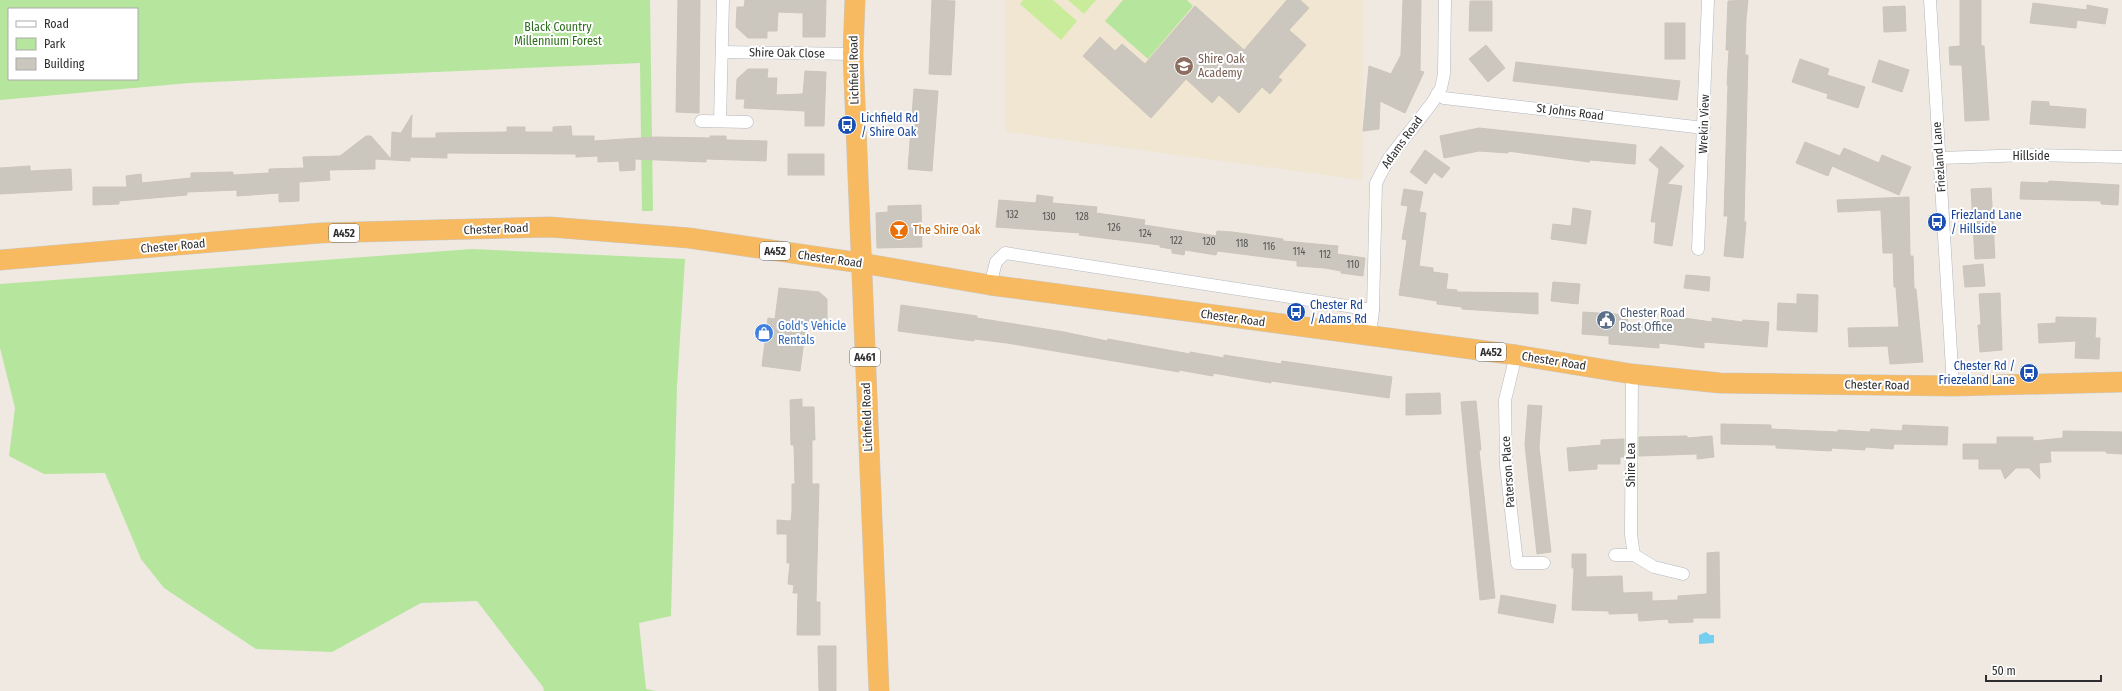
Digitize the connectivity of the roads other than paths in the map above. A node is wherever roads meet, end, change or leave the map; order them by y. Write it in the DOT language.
graph roads {
  1 [pos="723,0"];
  2 [pos="855,0"];
  3 [pos="1444,0"];
  4 [pos="1708,0"];
  5 [pos="1930,0"];
  6 [pos="722,52"];
  7 [pos="853,54"];
  8 [pos="1437,94"];
  9 [pos="720,121"];
  10 [pos="701,122"];
  11 [pos="747,122"];
  12 [pos="1704,128"];
  13 [pos="2122,157"];
  14 [pos="1940,158"];
  15 [pos="1698,249"];
  16 [pos="0,260"];
  17 [pos="861,263"];
  18 [pos="990,285"];
  19 [pos="1373,310"];
  20 [pos="1370,336"];
  21 [pos="1516,355"];
  22 [pos="1632,374"];
  23 [pos="2122,382"];
  24 [pos="1953,386"];
  25 [pos="1615,555"];
  26 [pos="1634,555"];
  27 [pos="1544,563"];
  28 [pos="1683,574"];
  29 [pos="879,691"];
  1 -- 6 [label="street"];
  2 -- 7 [label="highway, Lichfield Road / A461"];
  3 -- 8 [label="street, Adams Road"];
  4 -- 12 [label="street, Wrekin View"];
  5 -- 14 [label="street, Friezland Lane"];
  6 -- 7 [label="street, Shire Oak Close"];
  6 -- 9 [label="street"];
  7 -- 17 [label="highway, Lichfield Road / A461"];
  8 -- 12 [label="street, St Johns Road"];
  8 -- 19 [label="street, Adams Road"];
  9 -- 10 [label="street"];
  9 -- 11 [label="street"];
  12 -- 15 [label="street, Wrekin View"];
  13 -- 14 [label="street, Hillside"];
  14 -- 24 [label="street, Friezland Lane"];
  16 -- 17 [label="highway, Chester Road / A452"];
  17 -- 18 [label="highway, Chester Road / A452"];
  17 -- 29 [label="highway, Lichfield Road / A461"];
  18 -- 19 [label="street"];
  18 -- 20 [label="highway, Chester Road / A452"];
  19 -- 20 [label="street, Adams Road"];
  20 -- 21 [label="highway, Chester Road / A452"];
  21 -- 22 [label="highway, Chester Road / A452"];
  21 -- 27 [label="street, Paterson Place"];
  22 -- 24 [label="highway, Chester Road / A452"];
  22 -- 26 [label="street, Shire Lea"];
  23 -- 24 [label="highway, Chester Road / A452"];
  25 -- 26 [label="street"];
  26 -- 28 [label="street"];
}
